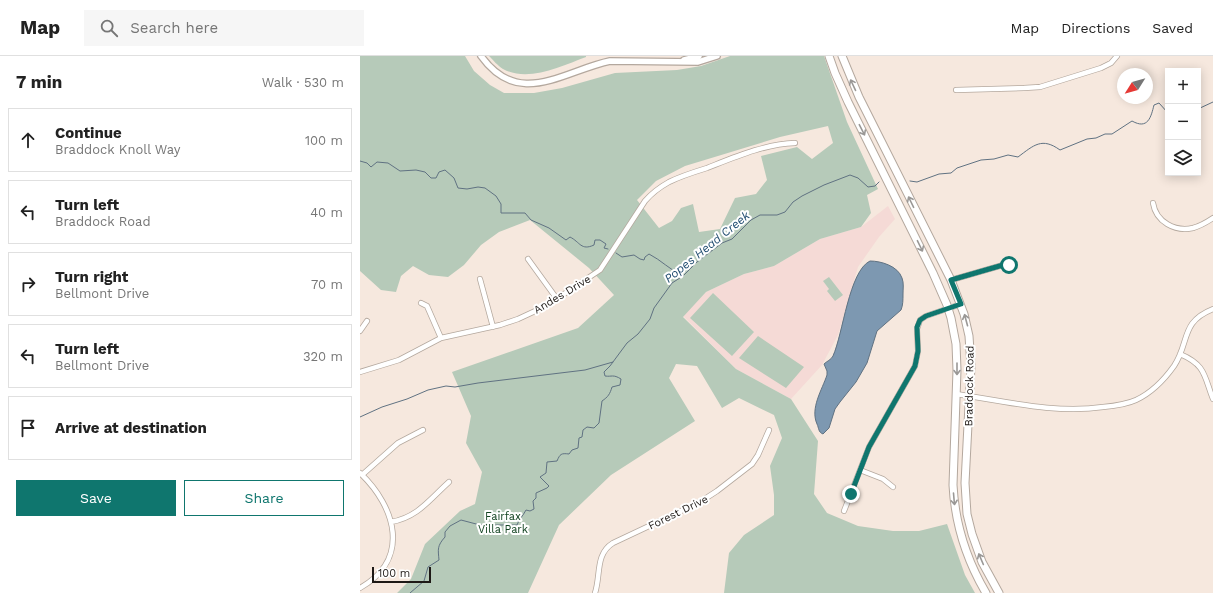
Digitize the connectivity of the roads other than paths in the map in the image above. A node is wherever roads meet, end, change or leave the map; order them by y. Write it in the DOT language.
graph roads {
  1 [pos="480,56"];
  2 [pos="699,56"];
  3 [pos="718,56"];
  4 [pos="829,56"];
  5 [pos="842,56"];
  6 [pos="1117,56"];
  7 [pos="614,58"];
  8 [pos="677,62"];
  9 [pos="956,90"];
  10 [pos="795,143"];
  11 [pos="1153,203"];
  12 [pos="1213,218"];
  13 [pos="528,259"];
  14 [pos="1014,266"];
  15 [pos="480,279"];
  16 [pos="951,280"];
  17 [pos="557,299"];
  18 [pos="420,303"];
  19 [pos="961,304"];
  20 [pos="948,309"];
  21 [pos="1213,309"];
  22 [pos="367,321"];
  23 [pos="493,327"];
  24 [pos="360,332"];
  25 [pos="441,338"];
  26 [pos="1180,354"];
  27 [pos="360,371"];
  28 [pos="956,394"];
  29 [pos="970,396"];
  30 [pos="1213,399"];
  31 [pos="423,430"];
  32 [pos="769,430"];
  33 [pos="860,470"];
  34 [pos="361,474"];
  35 [pos="449,482"];
  36 [pos="892,487"];
  37 [pos="844,511"];
  38 [pos="391,522"];
  39 [pos="360,588"];
  40 [pos="595,593"];
  41 [pos="986,593"];
  42 [pos="999,593"];
  1 -- 7 [label="street"];
  2 -- 8 [label="street"];
  3 -- 8 [label="street"];
  4 -- 20 [label="main road, Braddock Road, one-way"];
  16 -- 5 [label="main road, Braddock Road, one-way"];
  6 -- 9 [label="street"];
  7 -- 8 [label="street"];
  10 -- 17 [label="street, Andes Drive"];
  11 -- 12 [label="street"];
  13 -- 17 [label="street"];
  14 -- 16 [label="street"];
  15 -- 23 [label="street"];
  16 -- 19 [label="main road, Braddock Road"];
  17 -- 23 [label="street, Andes Drive"];
  18 -- 25 [label="street"];
  19 -- 20 [label="street"];
  29 -- 19 [label="main road, Braddock Road, one-way"];
  20 -- 28 [label="main road, Braddock Road, one-way"];
  20 -- 33 [label="street"];
  21 -- 26 [label="street"];
  22 -- 24 [label="street"];
  23 -- 25 [label="street, Andes Drive"];
  25 -- 27 [label="street, Andes Drive"];
  26 -- 29 [label="street"];
  26 -- 30 [label="street"];
  28 -- 29 [label="street"];
  28 -- 41 [label="main road, Braddock Road, one-way"];
  42 -- 29 [label="main road, Braddock Road, one-way"];
  31 -- 34 [label="street"];
  32 -- 40 [label="street, Forest Drive"];
  33 -- 36 [label="street"];
  33 -- 37 [label="street"];
  34 -- 38 [label="street"];
  35 -- 38 [label="street"];
  38 -- 39 [label="street"];
}
